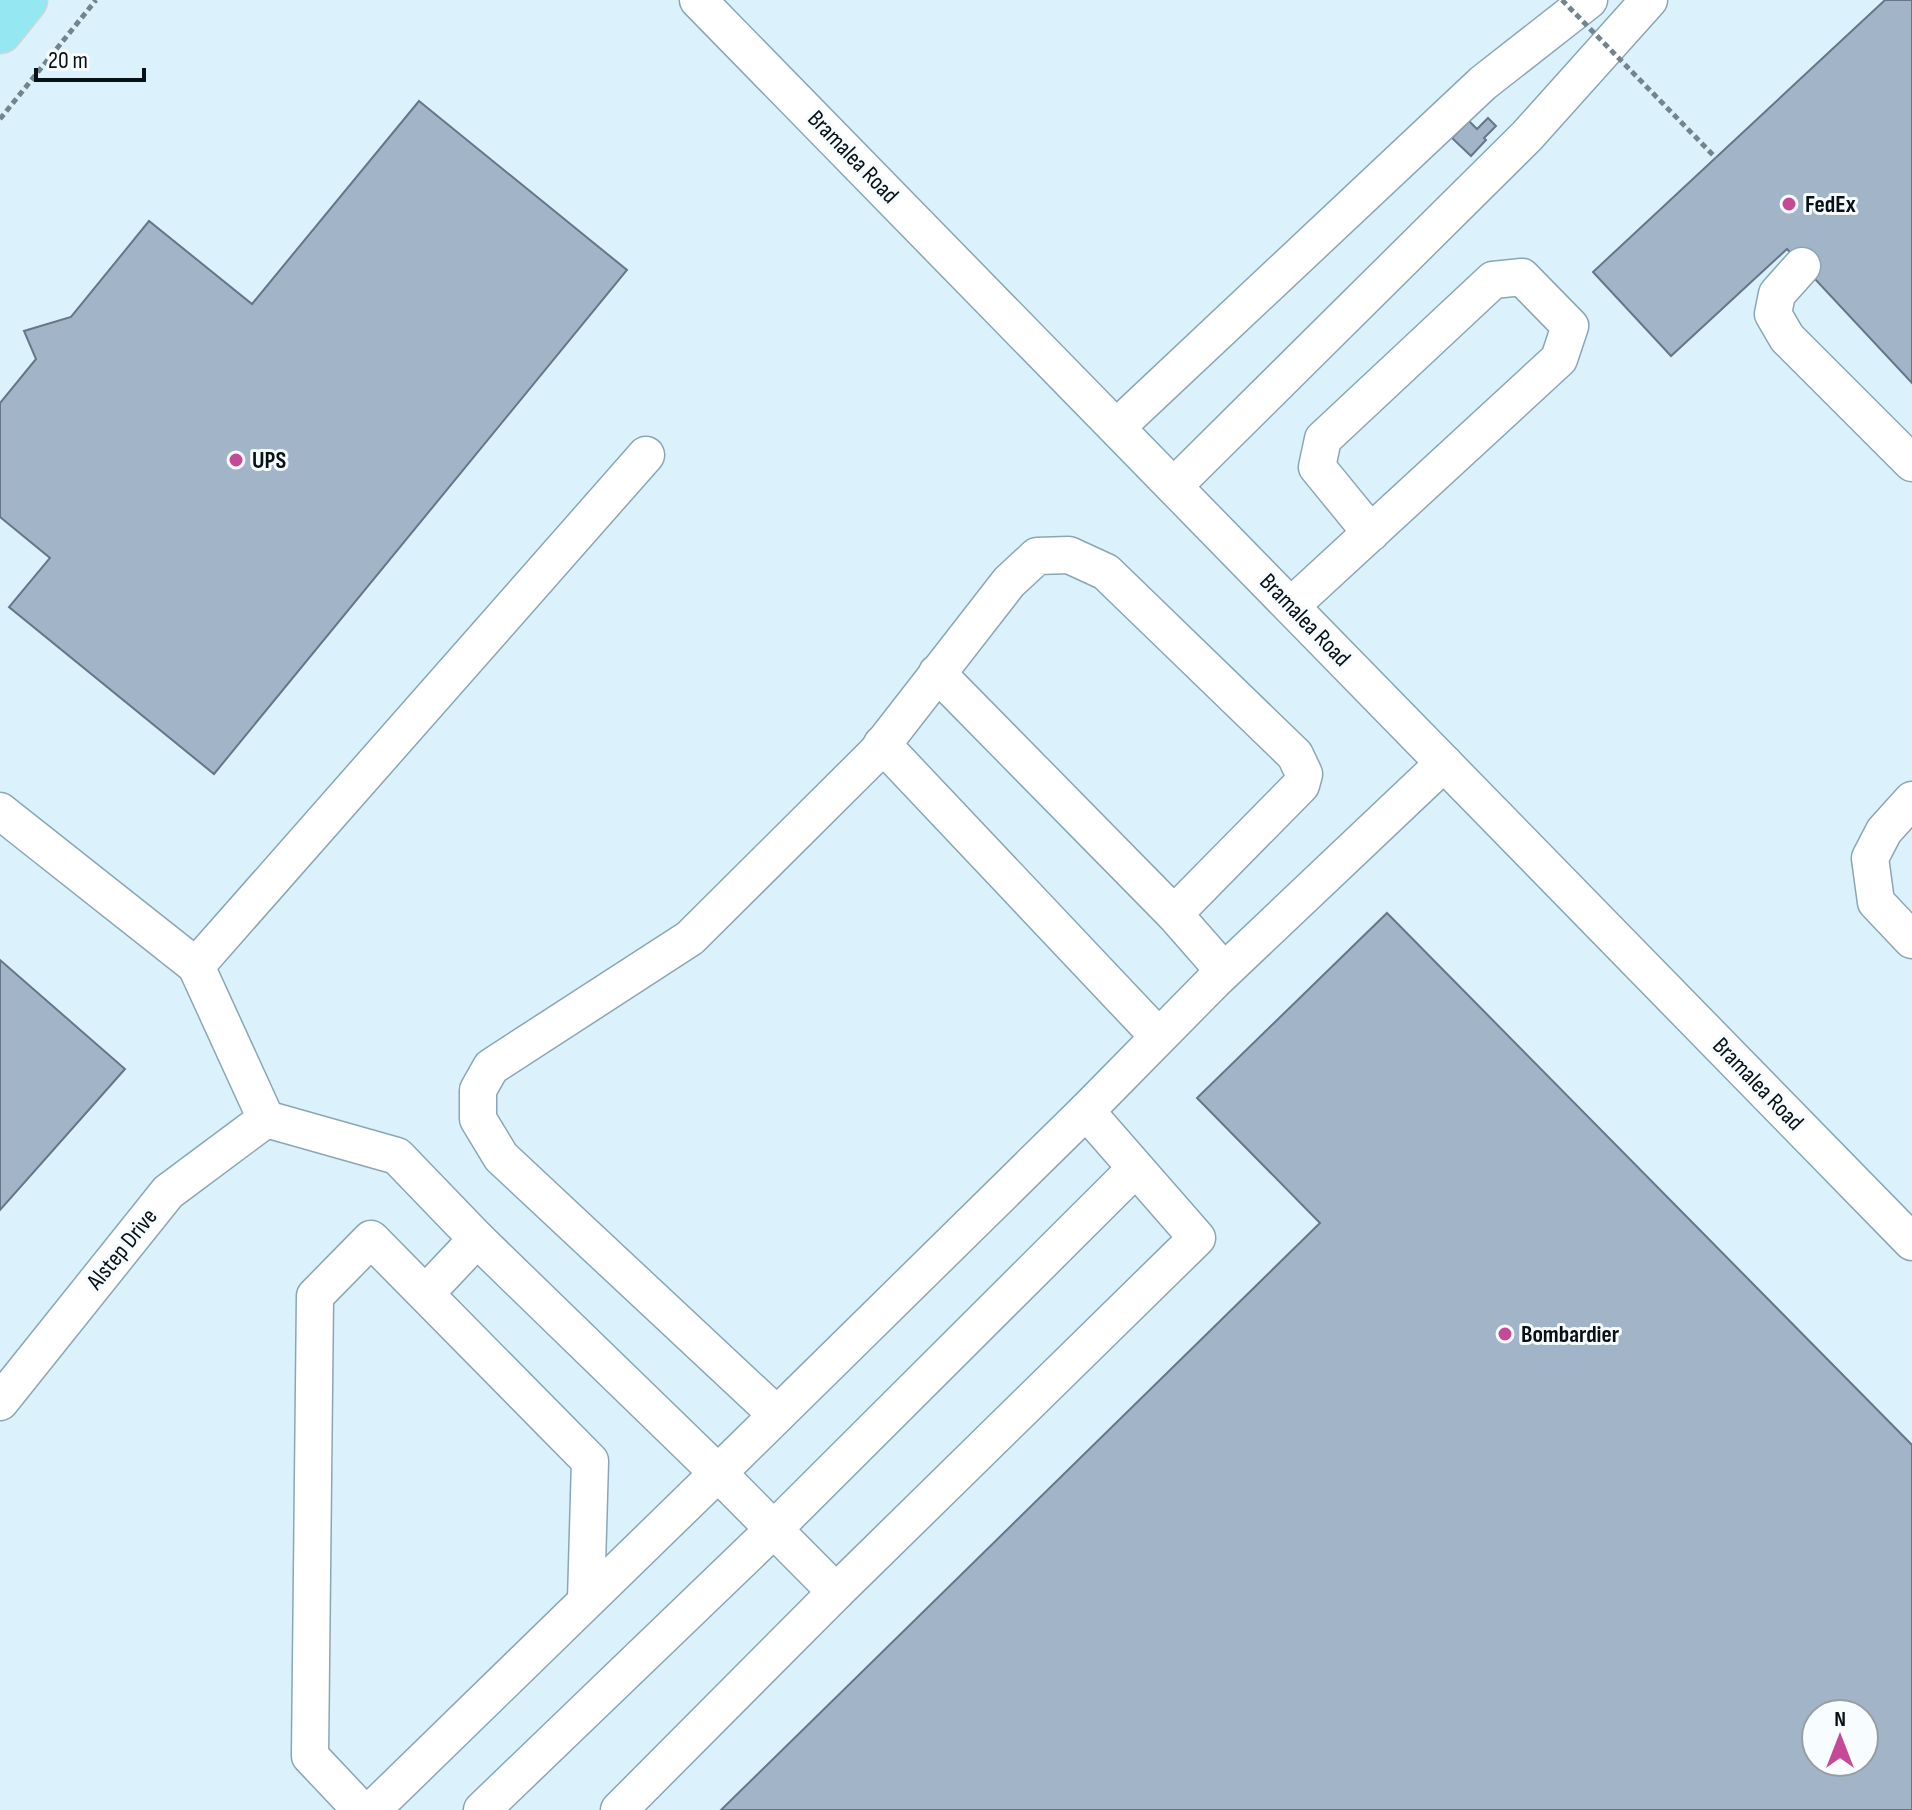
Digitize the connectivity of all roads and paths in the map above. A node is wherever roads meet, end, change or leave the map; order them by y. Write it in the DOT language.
graph roads {
  1 [pos="25,0"];
  2 [pos="96,0"];
  3 [pos="698,0"];
  4 [pos="1562,0"];
  5 [pos="1589,0"];
  6 [pos="1649,0"];
  7 [pos="0,31"];
  8 [pos="0,119"];
  9 [pos="1716,158"];
  10 [pos="1802,266"];
  11 [pos="1117,427"];
  12 [pos="646,455"];
  13 [pos="1912,463"];
  14 [pos="1174,486"];
  15 [pos="1371,533"];
  16 [pos="1291,606"];
  17 [pos="937,673"];
  18 [pos="882,744"];
  19 [pos="1444,763"];
  20 [pos="1912,800"];
  21 [pos="0,811"];
  22 [pos="1174,914"];
  23 [pos="1912,940"];
  24 [pos="196,966"];
  25 [pos="1224,971"];
  26 [pos="1158,1036"];
  27 [pos="1086,1111"];
  28 [pos="266,1119"];
  29 [pos="1135,1169"];
  30 [pos="477,1239"];
  31 [pos="1912,1242"];
  32 [pos="426,1293"];
  33 [pos="0,1402"];
  34 [pos="777,1415"];
  35 [pos="718,1473"];
  36 [pos="773,1530"];
  37 [pos="836,1592"];
  38 [pos="586,1600"];
  39 [pos="361,1810"];
  40 [pos="372,1810"];
  41 [pos="482,1810"];
  42 [pos="619,1810"];
  1 -- 7 [label="main road"];
  2 -- 8 [label="path"];
  3 -- 11 [label="street, Bramalea Road"];
  4 -- 9 [label="path, bridge"];
  5 -- 11 [label="street"];
  6 -- 14 [label="street"];
  10 -- 13 [label="street"];
  11 -- 14 [label="street, Bramalea Road"];
  12 -- 24 [label="street"];
  14 -- 16 [label="street, Bramalea Road"];
  15 -- 15 [label="street"];
  15 -- 16 [label="street"];
  16 -- 19 [label="street, Bramalea Road"];
  17 -- 18 [label="street"];
  17 -- 22 [label="street"];
  17 -- 22 [label="street"];
  18 -- 26 [label="street"];
  18 -- 34 [label="street"];
  19 -- 25 [label="street"];
  19 -- 31 [label="street, Bramalea Road"];
  20 -- 23 [label="street"];
  21 -- 24 [label="street"];
  22 -- 25 [label="street"];
  24 -- 28 [label="street"];
  25 -- 26 [label="street"];
  26 -- 27 [label="street"];
  27 -- 29 [label="street"];
  27 -- 34 [label="street"];
  28 -- 30 [label="street"];
  28 -- 33 [label="street, Alstep Drive"];
  29 -- 36 [label="street"];
  29 -- 37 [label="street"];
  30 -- 32 [label="street"];
  30 -- 35 [label="street"];
  32 -- 38 [label="street"];
  32 -- 39 [label="street"];
  34 -- 35 [label="street"];
  35 -- 36 [label="street"];
  35 -- 38 [label="street"];
  36 -- 37 [label="street"];
  36 -- 41 [label="street"];
  37 -- 42 [label="street"];
  38 -- 40 [label="street"];
}
